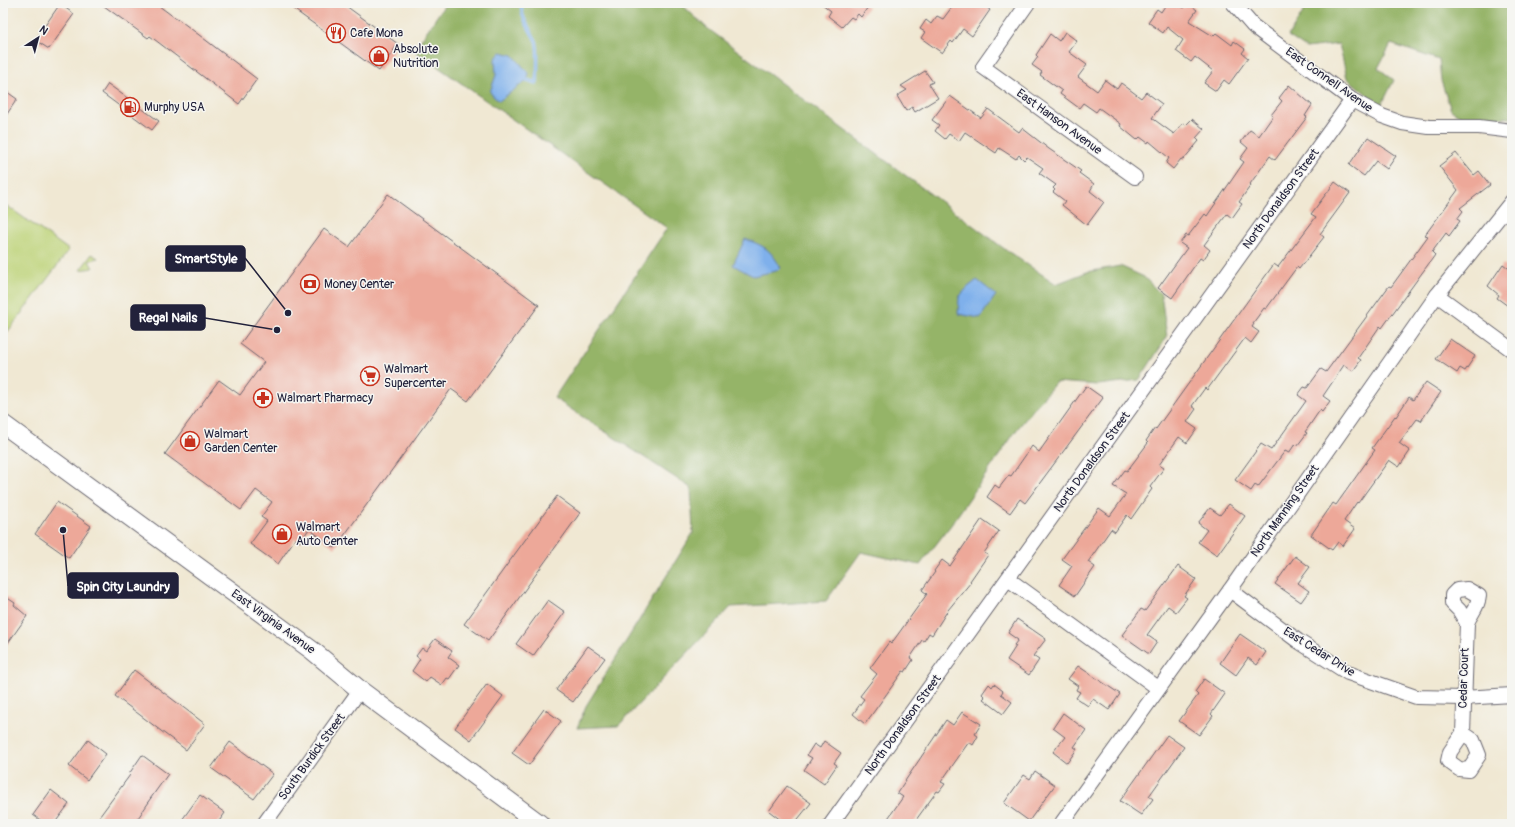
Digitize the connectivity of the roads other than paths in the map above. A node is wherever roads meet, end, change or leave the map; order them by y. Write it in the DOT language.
graph roads {
  1 [pos="1028,3"];
  2 [pos="1233,3"];
  3 [pos="1352,100"];
  4 [pos="1512,131"];
  5 [pos="1134,177"];
  6 [pos="1512,201"];
  7 [pos="1437,295"];
  8 [pos="1512,350"];
  9 [pos="3,424"];
  10 [pos="1008,579"];
  11 [pos="1230,590"];
  12 [pos="1467,623"];
  13 [pos="1158,688"];
  14 [pos="360,690"];
  15 [pos="1512,695"];
  16 [pos="1463,698"];
  17 [pos="1463,733"];
  18 [pos="264,824"];
  19 [pos="540,824"];
  20 [pos="832,824"];
  21 [pos="1060,824"];
  1 -- 5 [label="street, East Hanson Avenue"];
  2 -- 3 [label="street, East Connell Avenue"];
  3 -- 4 [label="street, East Connell Avenue"];
  3 -- 10 [label="street, North Donaldson Street"];
  6 -- 7 [label="street, North Manning Street"];
  7 -- 8 [label="street"];
  7 -- 11 [label="street, North Manning Street"];
  9 -- 14 [label="street, East Virginia Avenue"];
  10 -- 13 [label="street"];
  10 -- 20 [label="street, North Donaldson Street"];
  11 -- 13 [label="street, North Manning Street"];
  11 -- 16 [label="street, East Cedar Drive"];
  12 -- 16 [label="street, Cedar Court"];
  13 -- 21 [label="street, North Manning Street"];
  14 -- 18 [label="street, South Burdick Street"];
  14 -- 19 [label="street, East Virginia Avenue"];
  15 -- 16 [label="street, East Cedar Drive"];
  16 -- 17 [label="street, Cedar Court"];
}
